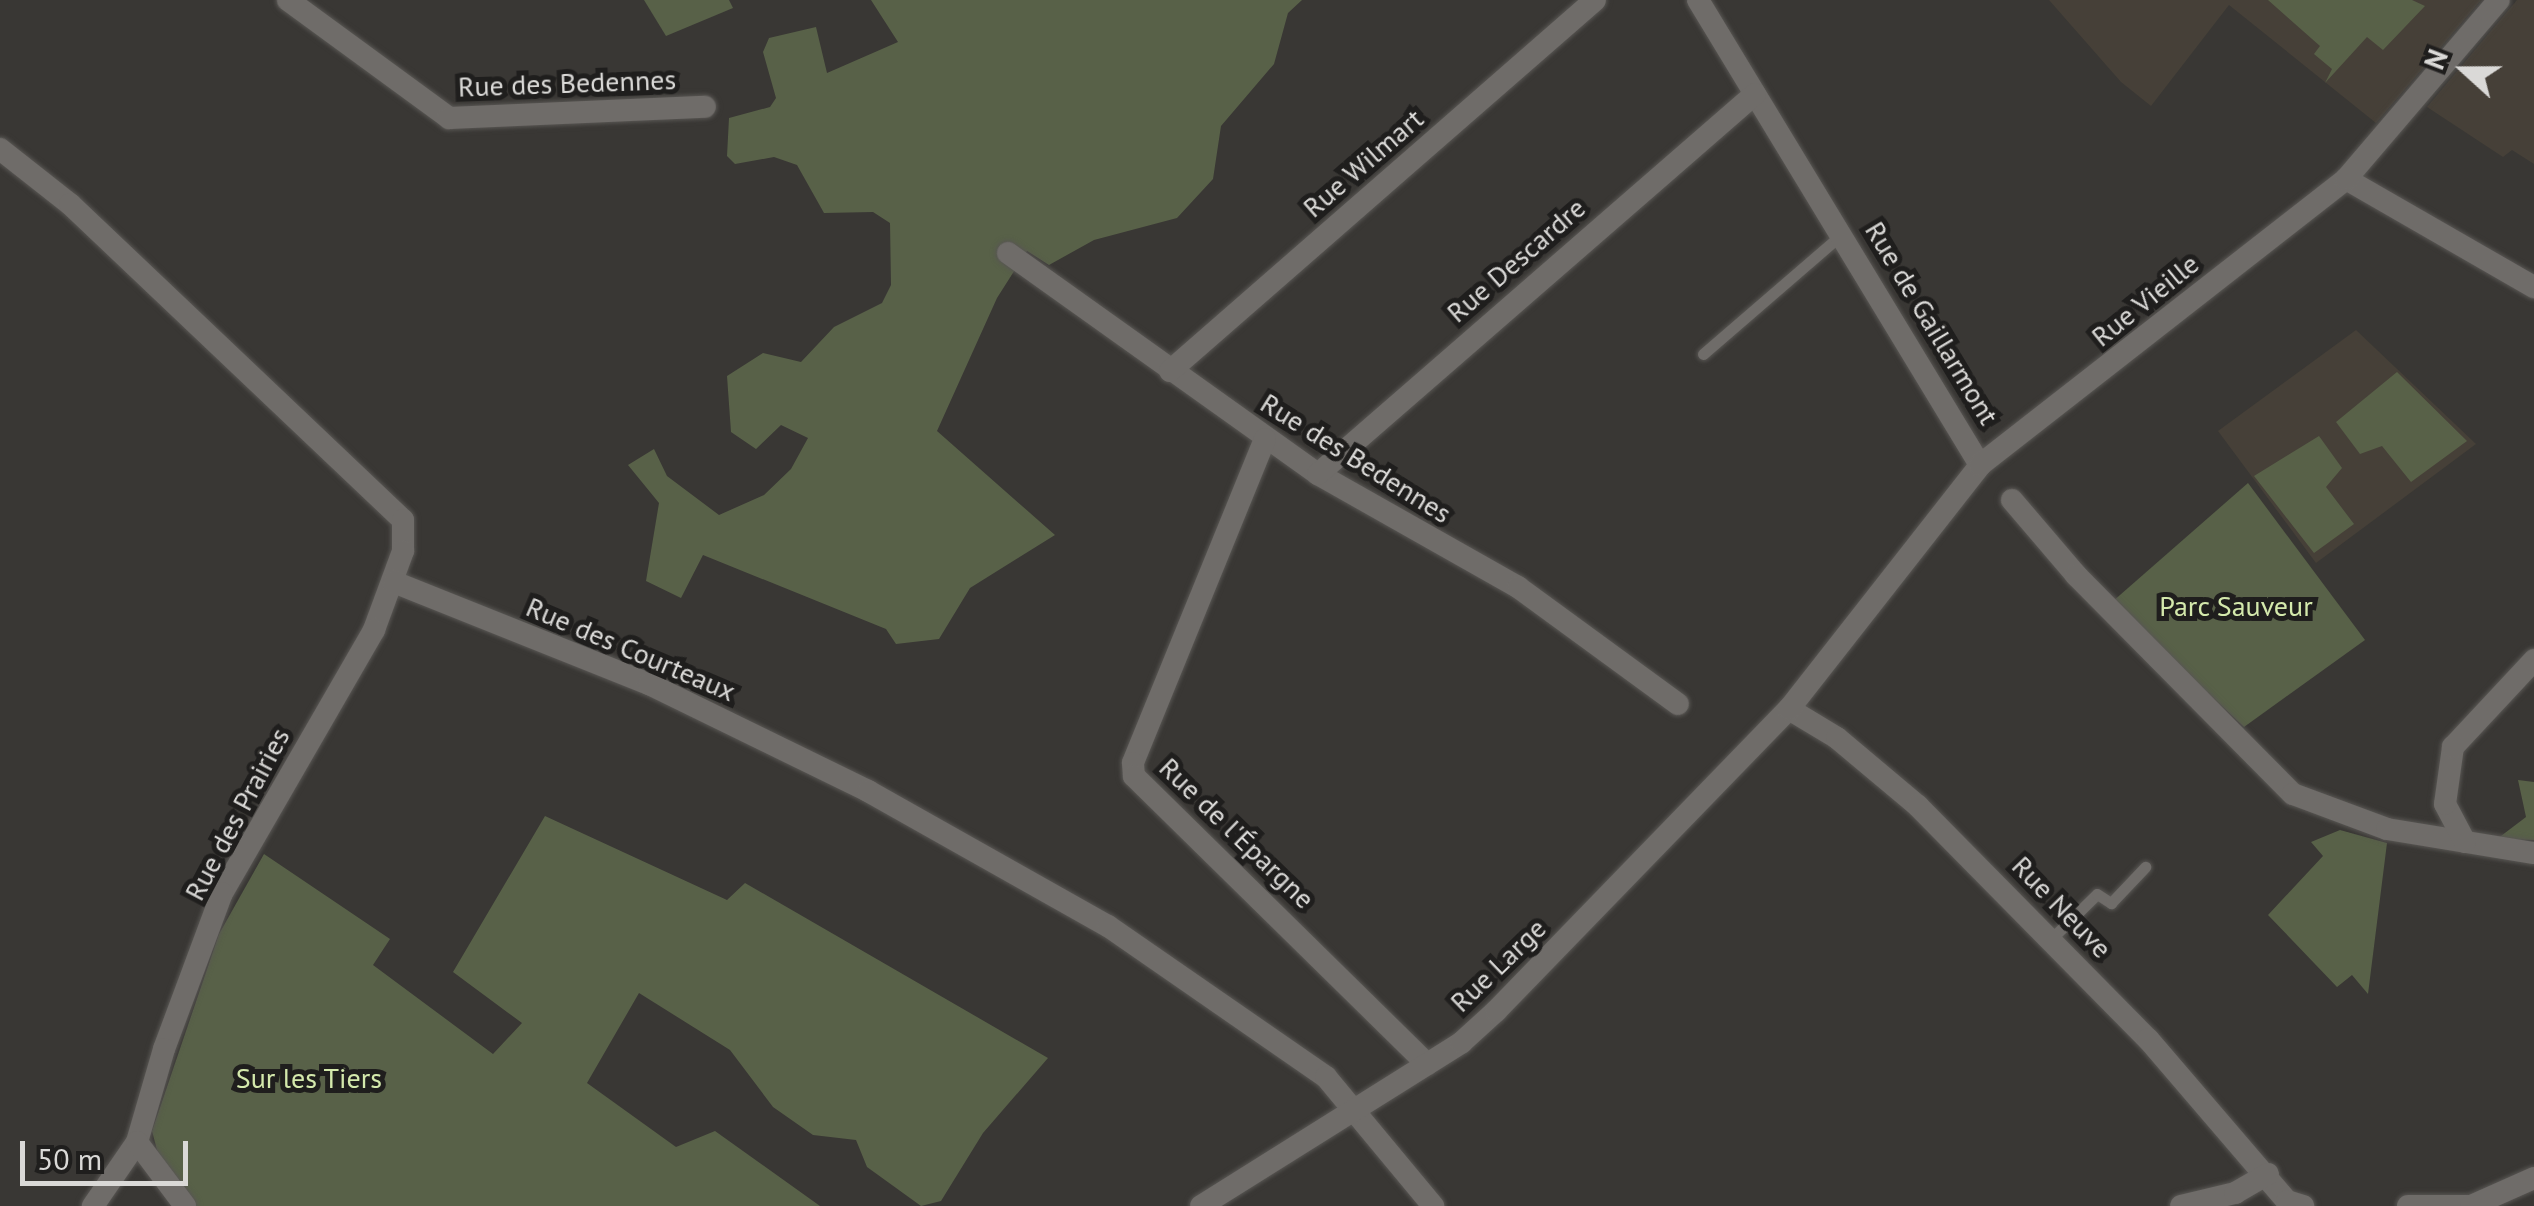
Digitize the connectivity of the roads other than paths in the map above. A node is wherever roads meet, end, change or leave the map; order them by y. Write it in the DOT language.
graph roads {
  1 [pos="288,0"];
  2 [pos="1595,0"];
  3 [pos="1698,0"];
  4 [pos="2498,0"];
  5 [pos="1754,94"];
  6 [pos="705,106"];
  7 [pos="0,149"];
  8 [pos="2346,179"];
  9 [pos="1843,233"];
  10 [pos="1008,253"];
  11 [pos="2534,287"];
  12 [pos="1703,354"];
  13 [pos="1170,371"];
  14 [pos="1265,439"];
  15 [pos="1980,466"];
  16 [pos="1318,474"];
  17 [pos="2012,500"];
  18 [pos="394,582"];
  19 [pos="2534,660"];
  20 [pos="1678,704"];
  21 [pos="1788,708"];
  22 [pos="2465,842"];
  23 [pos="2534,853"];
  24 [pos="2146,867"];
  25 [pos="2051,939"];
  26 [pos="1427,1064"];
  27 [pos="1356,1106"];
  28 [pos="137,1142"];
  29 [pos="2268,1174"];
  30 [pos="2534,1178"];
  31 [pos="2292,1204"];
  32 [pos="93,1206"];
  33 [pos="185,1206"];
  34 [pos="1201,1206"];
  35 [pos="1433,1206"];
  36 [pos="2181,1206"];
  37 [pos="2408,1206"];
  38 [pos="2471,1206"];
  1 -- 6 [label="street, Rue des Bedennes"];
  2 -- 13 [label="street, Rue Wilmart"];
  3 -- 5 [label="street, Rue de Gaillarmont"];
  4 -- 8 [label="street, Rue Vieille"];
  5 -- 9 [label="street, Rue de Gaillarmont"];
  5 -- 16 [label="street, Rue Descardre"];
  7 -- 18 [label="street"];
  8 -- 11 [label="street"];
  8 -- 15 [label="street, Rue Vieille"];
  9 -- 12 [label="lane"];
  9 -- 15 [label="street, Rue de Gaillarmont"];
  10 -- 13 [label="street, Rue des Bedennes"];
  13 -- 14 [label="street, Rue des Bedennes"];
  14 -- 16 [label="street, Rue des Bedennes"];
  14 -- 26 [label="street, Rue de l'Épargne"];
  15 -- 21 [label="street, Rue de Gaillarmont"];
  16 -- 20 [label="street, Rue des Bedennes"];
  17 -- 22 [label="street"];
  18 -- 27 [label="street, Rue des Courteaux"];
  18 -- 28 [label="street, Rue des Prairies"];
  19 -- 22 [label="street"];
  21 -- 25 [label="street, Rue Neuve"];
  21 -- 26 [label="street, Rue Large"];
  22 -- 23 [label="street"];
  24 -- 25 [label="lane"];
  25 -- 29 [label="street, Rue Neuve"];
  26 -- 27 [label="street, Rue Large"];
  27 -- 34 [label="street, Rue Large"];
  27 -- 35 [label="street, Rue des Courteaux"];
  28 -- 32 [label="street, Rue des Prairies"];
  28 -- 33 [label="street"];
  29 -- 31 [label="street, Rue Neuve"];
  29 -- 36 [label="street"];
  30 -- 38 [label="street"];
  37 -- 38 [label="street"];
}
